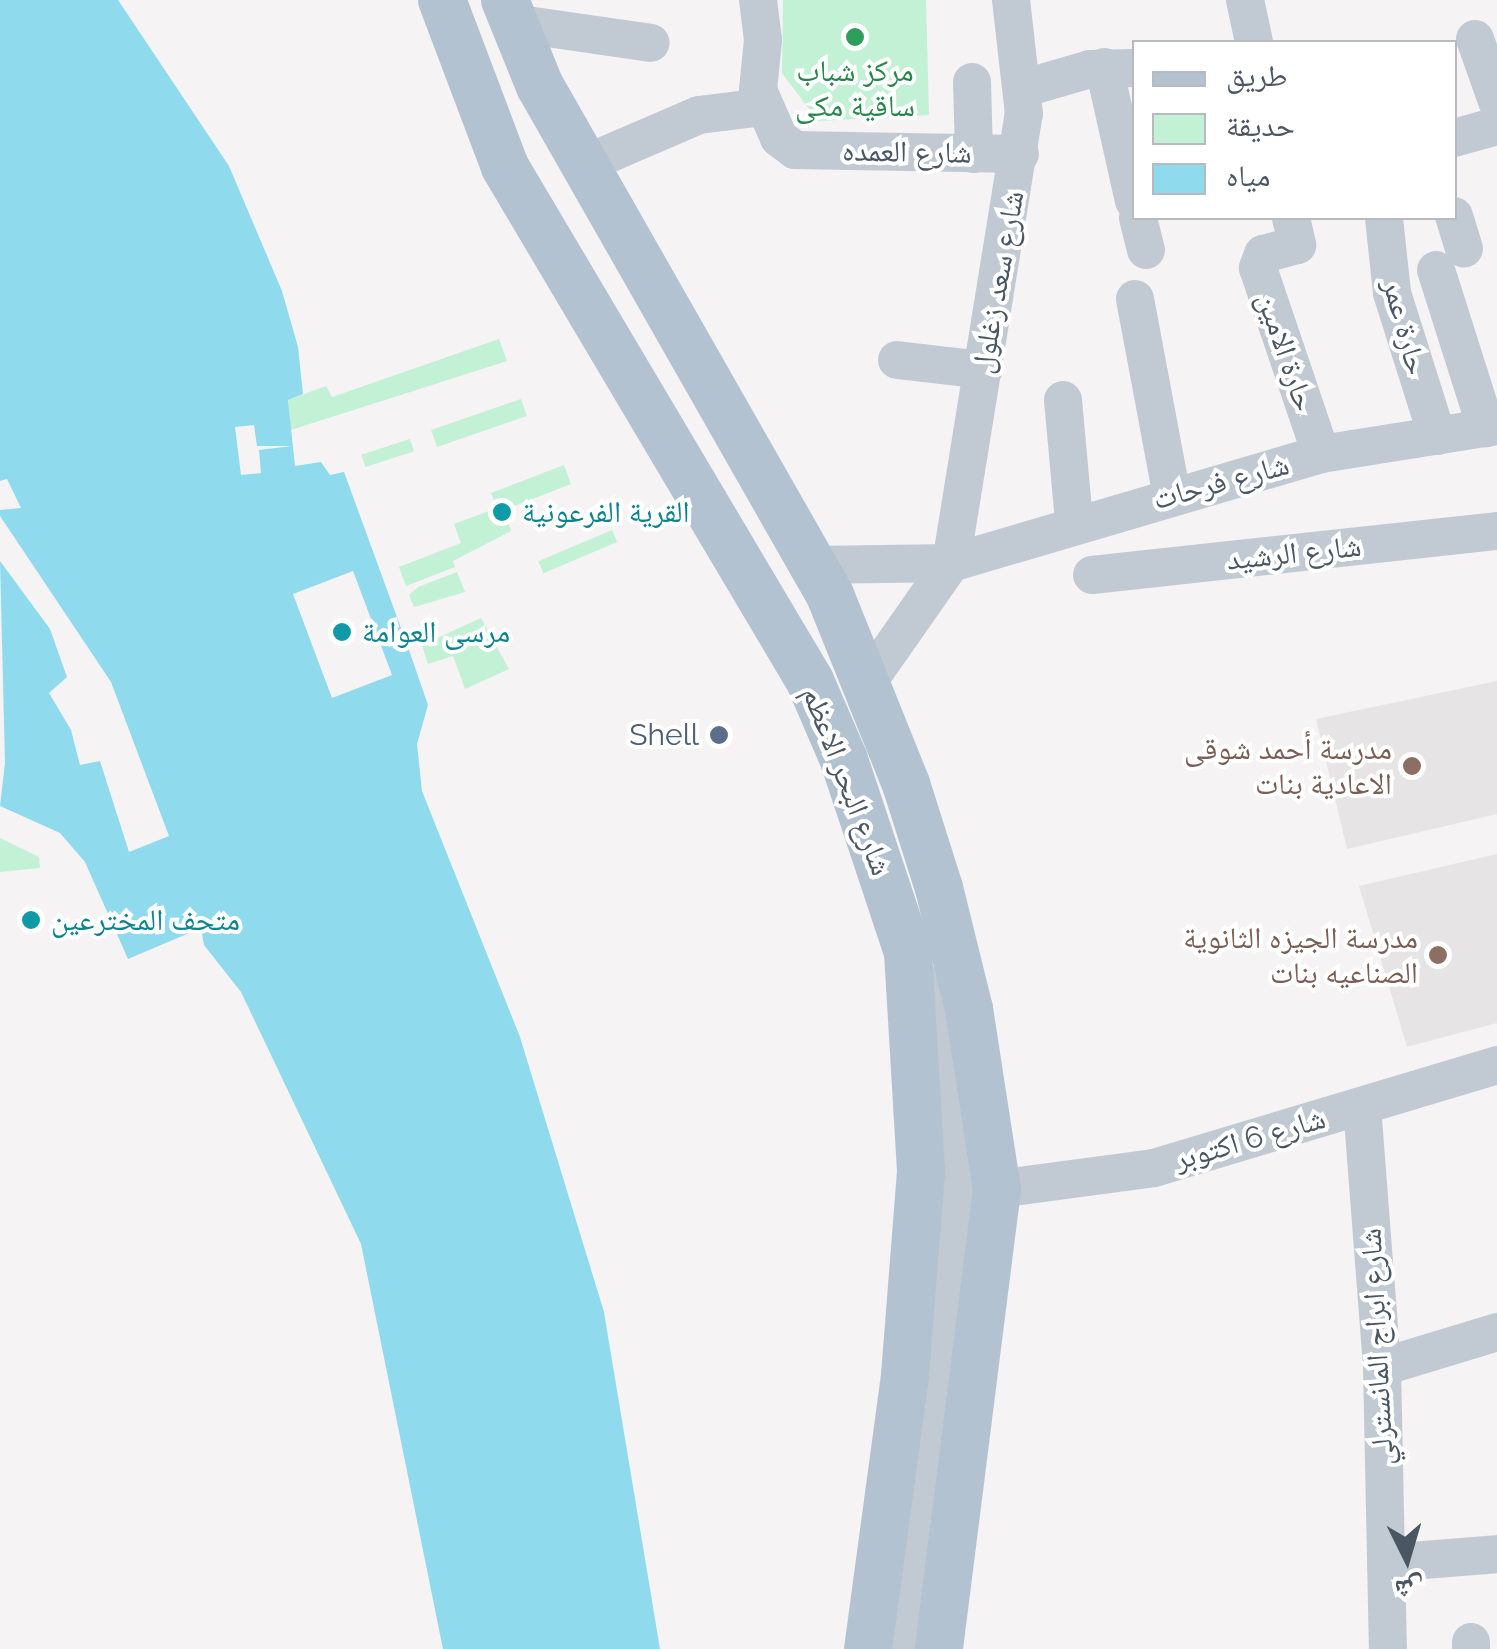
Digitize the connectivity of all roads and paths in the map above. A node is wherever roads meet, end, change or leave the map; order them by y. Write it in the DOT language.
graph roads {
  1 [pos="442,0"];
  2 [pos="758,0"];
  3 [pos="1012,0"];
  4 [pos="1245,0"];
  5 [pos="509,12"];
  6 [pos="1475,39"];
  7 [pos="1254,40"];
  8 [pos="651,43"];
  9 [pos="1119,67"];
  10 [pos="972,82"];
  11 [pos="1025,88"];
  12 [pos="1497,102"];
  13 [pos="763,107"];
  14 [pos="1497,126"];
  15 [pos="1457,137"];
  16 [pos="574,146"];
  17 [pos="974,154"];
  18 [pos="1020,154"];
  19 [pos="505,168"];
  20 [pos="1132,183"];
  21 [pos="1292,220"];
  22 [pos="1384,220"];
  23 [pos="1452,245"];
  24 [pos="644,268"];
  25 [pos="1135,299"];
  26 [pos="620,358"];
  27 [pos="897,360"];
  28 [pos="983,370"];
  29 [pos="1063,400"];
  30 [pos="1491,427"];
  31 [pos="1437,436"];
  32 [pos="1321,454"];
  33 [pos="1172,496"];
  34 [pos="1074,522"];
  35 [pos="1497,532"];
  36 [pos="951,563"];
  37 [pos="814,565"];
  38 [pos="1092,574"];
  39 [pos="867,683"];
  40 [pos="908,952"];
  41 [pos="1497,1065"];
  42 [pos="1362,1106"];
  43 [pos="997,1189"];
  44 [pos="1497,1332"];
  45 [pos="1382,1367"];
  46 [pos="1497,1554"];
  47 [pos="1386,1563"];
  48 [pos="868,1649"];
  49 [pos="909,1649"];
  50 [pos="939,1649"];
  51 [pos="1388,1649"];
  1 -- 19 [label="main road, شارع البحر الاعظم"];
  2 -- 13 [label="street"];
  3 -- 11 [label="street, شارع سعد زغلول"];
  4 -- 7 [label="street"];
  5 -- 8 [label="street"];
  5 -- 16 [label="main road, شارع البحر الاعظم"];
  6 -- 12 [label="street"];
  9 -- 11 [label="street"];
  9 -- 20 [label="street"];
  10 -- 17 [label="street"];
  11 -- 18 [label="street, شارع سعد زغلول"];
  13 -- 16 [label="street"];
  13 -- 17 [label="street, شارع العمده"];
  14 -- 15 [label="street"];
  16 -- 19 [label="main road"];
  16 -- 24 [label="main road, شارع البحر الاعظم"];
  17 -- 18 [label="street, شارع العمده"];
  18 -- 28 [label="street, شارع سعد زغلول"];
  19 -- 26 [label="main road, شارع البحر الاعظم"];
  21 -- 32 [label="street, حارة الامين"];
  22 -- 31 [label="street, حارة عمر"];
  23 -- 30 [label="street"];
  24 -- 26 [label="main road"];
  24 -- 37 [label="main road, شارع البحر الاعظم"];
  25 -- 33 [label="street"];
  26 -- 40 [label="main road, شارع البحر الاعظم"];
  27 -- 28 [label="street"];
  28 -- 36 [label="street, شارع سعد زغلول"];
  29 -- 34 [label="street"];
  30 -- 31 [label="street, شارع فرحات"];
  31 -- 32 [label="street, شارع فرحات"];
  32 -- 33 [label="street, شارع فرحات"];
  33 -- 34 [label="street, شارع فرحات"];
  34 -- 36 [label="street, شارع فرحات"];
  35 -- 38 [label="street, شارع الرشيد"];
  36 -- 37 [label="street, شارع فرحات"];
  36 -- 39 [label="street"];
  37 -- 39 [label="main road, شارع البحر الاعظم"];
  39 -- 43 [label="main road, شارع البحر الاعظم"];
  40 -- 48 [label="main road, شارع البحر الاعظم"];
  40 -- 49 [label="street"];
  41 -- 42 [label="street, شارع 6 اكتوبر"];
  42 -- 43 [label="street, شارع 6 اكتوبر"];
  42 -- 45 [label="street, شارع ابراج المانسترلي"];
  43 -- 50 [label="main road, شارع البحر الاعظم"];
  44 -- 45 [label="street"];
  45 -- 47 [label="street, شارع ابراج المانسترلي"];
  46 -- 47 [label="street"];
  47 -- 51 [label="street, شارع ابراج المانسترلي"];
}
